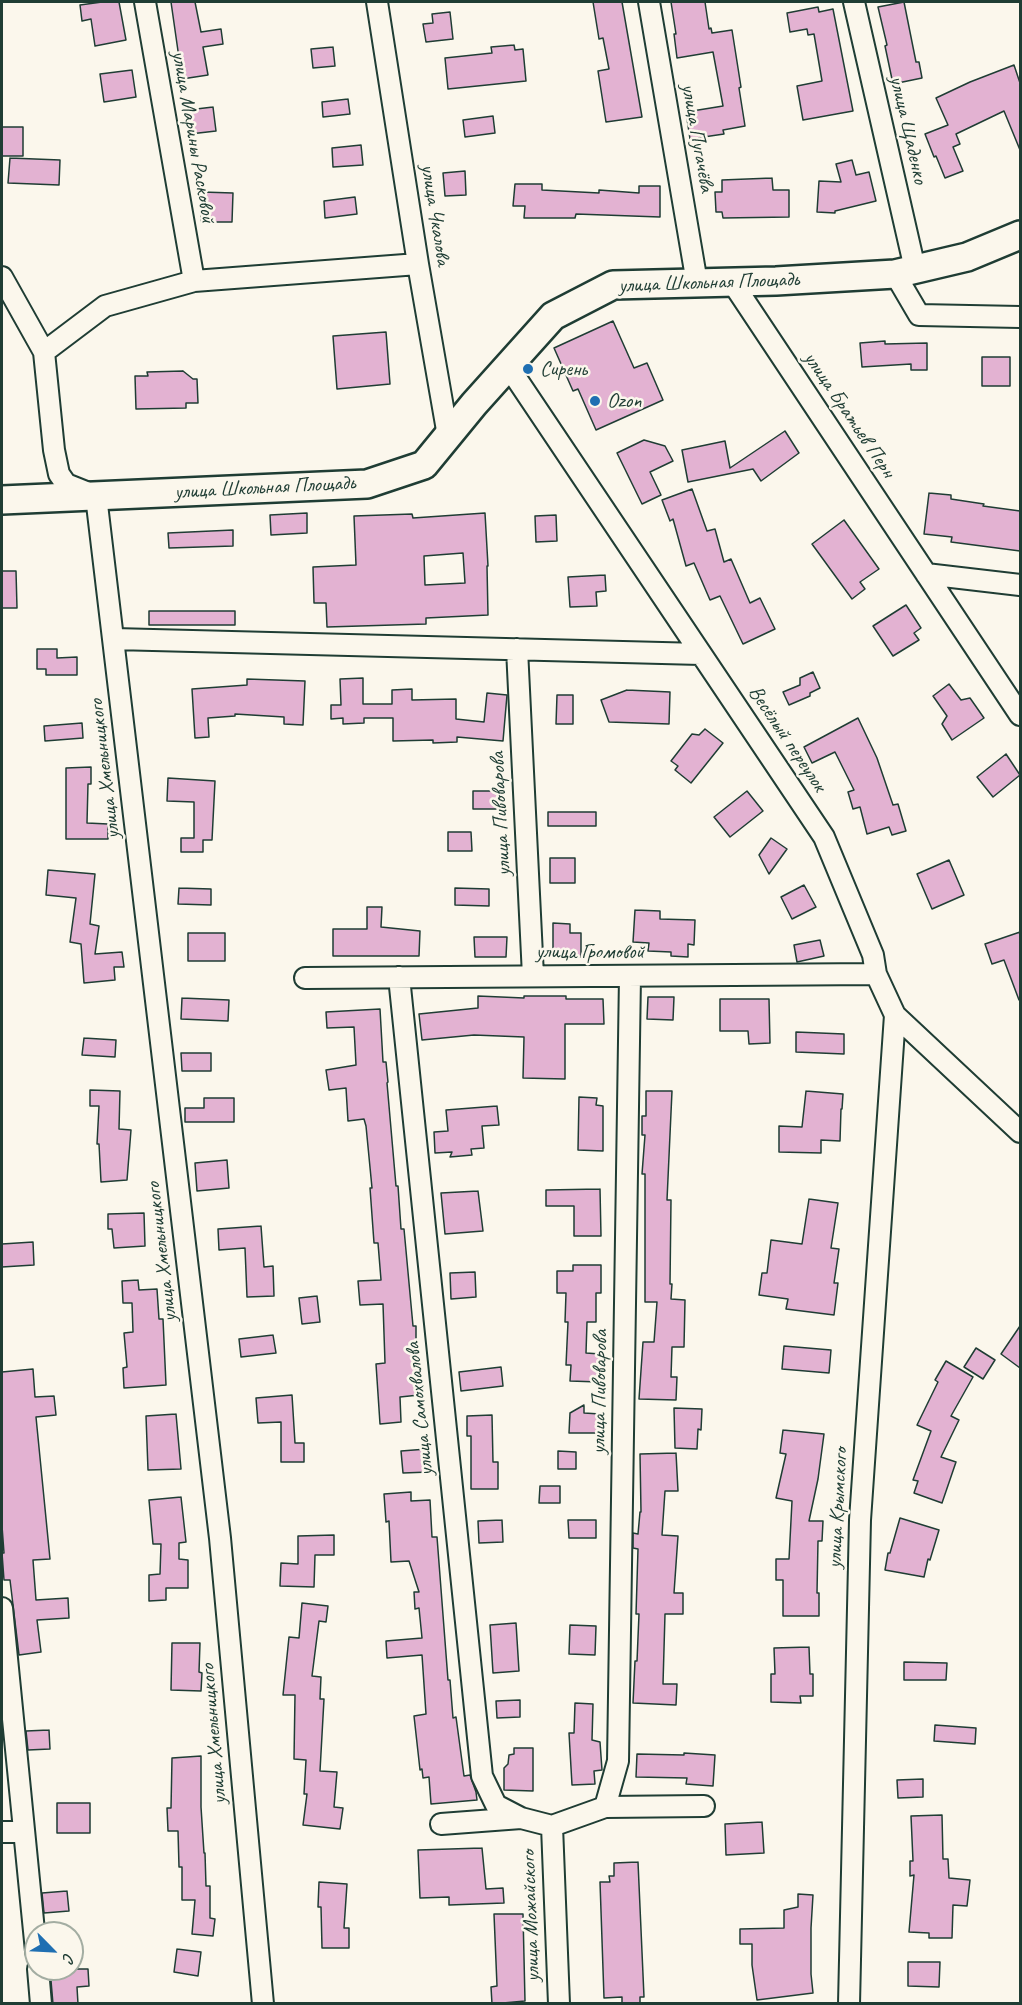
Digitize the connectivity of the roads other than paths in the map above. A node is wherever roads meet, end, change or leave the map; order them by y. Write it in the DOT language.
graph roads {
  1 [pos="145,2"];
  2 [pos="377,2"];
  3 [pos="649,2"];
  4 [pos="854,2"];
  5 [pos="1020,235"];
  6 [pos="418,264"];
  7 [pos="905,271"];
  8 [pos="2,278"];
  9 [pos="194,280"];
  10 [pos="732,282"];
  11 [pos="697,283"];
  12 [pos="1020,317"];
  13 [pos="44,352"];
  14 [pos="508,366"];
  15 [pos="448,436"];
  16 [pos="96,496"];
  17 [pos="2,500"];
  18 [pos="926,574"];
  19 [pos="1020,585"];
  20 [pos="114,639"];
  21 [pos="517,649"];
  22 [pos="701,654"];
  23 [pos="1020,715"];
  24 [pos="876,975"];
  25 [pos="533,976"];
  26 [pos="630,976"];
  27 [pos="305,978"];
  28 [pos="399,978"];
  29 [pos="895,1015"];
  30 [pos="1020,1132"];
  31 [pos="2,1608"];
  32 [pos="704,1806"];
  33 [pos="605,1807"];
  34 [pos="521,1818"];
  35 [pos="441,1824"];
  36 [pos="552,1826"];
  37 [pos="2,1832"];
  38 [pos="24,1832"];
  39 [pos="33,1921"];
  40 [pos="39,1981"];
  41 [pos="41,2004"];
  42 [pos="263,2004"];
  43 [pos="559,2004"];
  44 [pos="849,2004"];
  1 -- 9 [label="street, улица Марины Расковой"];
  2 -- 6 [label="street, улица Чкалова"];
  3 -- 11 [label="street, улица Пугачёва"];
  4 -- 7 [label="street, улица Щаденко"];
  5 -- 7 [label="main road, улица Школьная Площадь"];
  6 -- 9 [label="street"];
  6 -- 15 [label="street, улица Чкалова"];
  7 -- 10 [label="main road, улица Школьная Площадь"];
  7 -- 12 [label="street, улица Щаденко"];
  8 -- 13 [label="street"];
  9 -- 13 [label="street"];
  10 -- 11 [label="main road, улица Школьная Площадь"];
  10 -- 18 [label="street, улица Братьев Перн"];
  11 -- 14 [label="main road, улица Школьная Площадь"];
  13 -- 16 [label="street"];
  14 -- 15 [label="main road, улица Школьная Площадь"];
  14 -- 22 [label="street, Весёлый переулок"];
  15 -- 16 [label="main road, улица Школьная Площадь"];
  16 -- 17 [label="main road, улица Школьная Площадь"];
  16 -- 20 [label="street, улица Хмельницкого"];
  18 -- 19 [label="street"];
  18 -- 23 [label="street, улица Братьев Перн"];
  20 -- 21 [label="street"];
  20 -- 42 [label="street, улица Хмельницкого"];
  21 -- 22 [label="street"];
  21 -- 25 [label="street, улица Пивоварова"];
  22 -- 24 [label="street, Весёлый переулок"];
  24 -- 26 [label="street, улица Громовой"];
  24 -- 29 [label="street, Весёлый переулок"];
  25 -- 26 [label="street, улица Громовой"];
  25 -- 28 [label="street, улица Громовой"];
  26 -- 33 [label="street, улица Пивоварова"];
  27 -- 28 [label="street, улица Громовой"];
  28 -- 34 [label="street, улица Самохвалова"];
  29 -- 30 [label="street, Весёлый переулок"];
  29 -- 44 [label="street, улица Крымского"];
  31 -- 38 [label="street"];
  32 -- 33 [label="street"];
  33 -- 36 [label="street"];
  34 -- 35 [label="street"];
  34 -- 36 [label="street"];
  36 -- 43 [label="street, улица Можайского"];
  37 -- 38 [label="street"];
  38 -- 39 [label="street"];
  40 -- 41 [label="street"];
}
